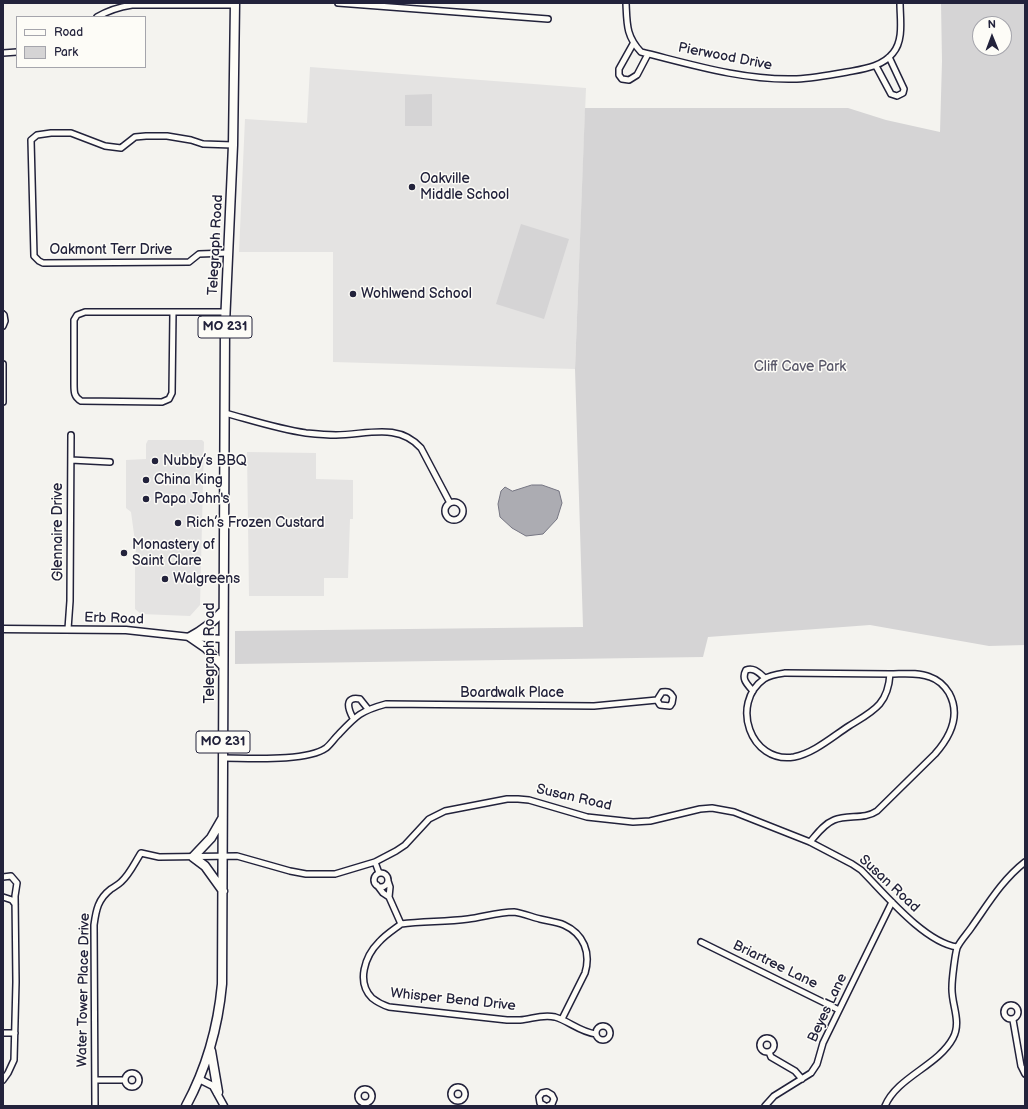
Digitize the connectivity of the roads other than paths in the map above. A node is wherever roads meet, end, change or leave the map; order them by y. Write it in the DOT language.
graph roads {
  1 [pos="338,3"];
  2 [pos="626,3"];
  3 [pos="900,3"];
  4 [pos="235,4"];
  5 [pos="99,16"];
  6 [pos="548,19"];
  7 [pos="633,44"];
  8 [pos="3,52"];
  9 [pos="16,52"];
  10 [pos="648,54"];
  11 [pos="889,57"];
  12 [pos="876,66"];
  13 [pos="233,145"];
  14 [pos="228,253"];
  15 [pos="173,312"];
  16 [pos="226,312"];
  17 [pos="3,314"];
  18 [pos="3,326"];
  19 [pos="3,364"];
  20 [pos="3,402"];
  21 [pos="225,413"];
  22 [pos="71,435"];
  23 [pos="70,460"];
  24 [pos="110,462"];
  25 [pos="450,503"];
  26 [pos="224,611"];
  27 [pos="3,629"];
  28 [pos="68,629"];
  29 [pos="190,637"];
  30 [pos="223,639"];
  31 [pos="223,666"];
  32 [pos="890,674"];
  33 [pos="765,678"];
  34 [pos="753,691"];
  35 [pos="657,700"];
  36 [pos="368,709"];
  37 [pos="353,718"];
  38 [pos="223,758"];
  39 [pos="223,818"];
  40 [pos="810,842"];
  41 [pos="223,856"];
  42 [pos="193,857"];
  43 [pos="375,862"];
  44 [pos="1025,862"];
  45 [pos="379,873"];
  46 [pos="3,876"];
  47 [pos="388,882"];
  48 [pos="377,885"];
  49 [pos="223,891"];
  50 [pos="3,897"];
  51 [pos="389,897"];
  52 [pos="892,902"];
  53 [pos="15,904"];
  54 [pos="401,924"];
  55 [pos="701,942"];
  56 [pos="958,947"];
  57 [pos="839,1010"];
  58 [pos="562,1019"];
  59 [pos="1013,1020"];
  60 [pos="15,1033"];
  61 [pos="3,1034"];
  62 [pos="596,1034"];
  63 [pos="211,1048"];
  64 [pos="769,1052"];
  65 [pos="1025,1074"];
  66 [pos="199,1079"];
  67 [pos="802,1079"];
  68 [pos="3,1080"];
  69 [pos="95,1080"];
  70 [pos="124,1080"];
  71 [pos="218,1092"];
  72 [pos="95,1106"];
  73 [pos="186,1106"];
  74 [pos="224,1106"];
  75 [pos="545,1106"];
  76 [pos="548,1106"];
  77 [pos="765,1106"];
  78 [pos="885,1106"];
  1 -- 6 [label="street"];
  2 -- 7 [label="street"];
  3 -- 11 [label="street, Pierwood Drive"];
  4 -- 5 [label="street"];
  4 -- 13 [label="main road, Telegraph Road / MO 231"];
  7 -- 10 [label="street, Pierwood Drive"];
  7 -- 10 [label="street"];
  8 -- 9 [label="street"];
  10 -- 12 [label="street, Pierwood Drive"];
  11 -- 12 [label="street, Pierwood Drive"];
  11 -- 12 [label="street"];
  13 -- 14 [label="main road, Telegraph Road / MO 231"];
  13 -- 14 [label="street, Oakmont Terr Drive"];
  14 -- 16 [label="main road, Telegraph Road / MO 231"];
  15 -- 15 [label="street"];
  15 -- 16 [label="street"];
  16 -- 21 [label="main road, Telegraph Road / MO 231"];
  17 -- 18 [label="street"];
  19 -- 20 [label="street"];
  21 -- 25 [label="street"];
  21 -- 26 [label="main road, Telegraph Road / MO 231"];
  22 -- 23 [label="street, Glennaire Drive"];
  23 -- 24 [label="street"];
  23 -- 28 [label="street, Glennaire Drive"];
  26 -- 29 [label="main road"];
  26 -- 30 [label="main road, Telegraph Road / MO 231"];
  27 -- 28 [label="street, Erb Road"];
  28 -- 29 [label="street, Erb Road"];
  29 -- 30 [label="street, Erb Road"];
  29 -- 31 [label="main road"];
  30 -- 31 [label="main road, Telegraph Road / MO 231"];
  31 -- 38 [label="main road, Telegraph Road / MO 231"];
  32 -- 33 [label="street"];
  32 -- 34 [label="street"];
  32 -- 40 [label="street"];
  33 -- 34 [label="street"];
  33 -- 34 [label="street"];
  35 -- 36 [label="street, Boardwalk Place"];
  36 -- 37 [label="street, Boardwalk Place"];
  36 -- 37 [label="street"];
  37 -- 38 [label="street, Boardwalk Place"];
  38 -- 39 [label="main road, Telegraph Road / MO 231"];
  39 -- 41 [label="main road, Telegraph Road / MO 231"];
  39 -- 42 [label="main road"];
  40 -- 43 [label="street, Susan Road"];
  40 -- 52 [label="street, Susan Road"];
  41 -- 42 [label="street, Water Tower Place Drive"];
  41 -- 43 [label="street, Susan Road"];
  41 -- 49 [label="main road, Telegraph Road / MO 231"];
  42 -- 49 [label="main road"];
  42 -- 69 [label="street, Water Tower Place Drive"];
  43 -- 45 [label="street"];
  44 -- 56 [label="street"];
  45 -- 47 [label="street"];
  45 -- 48 [label="street"];
  46 -- 53 [label="street"];
  47 -- 48 [label="street"];
  47 -- 51 [label="street"];
  48 -- 51 [label="street"];
  49 -- 63 [label="main road, Telegraph Road / MO 231"];
  50 -- 53 [label="street"];
  51 -- 54 [label="street"];
  52 -- 56 [label="street, Susan Road"];
  52 -- 57 [label="street, Beyes Lane"];
  53 -- 60 [label="street"];
  54 -- 58 [label="street"];
  54 -- 58 [label="street, Whisper Bend Drive"];
  55 -- 57 [label="street, Briartree Lane"];
  56 -- 78 [label="street"];
  57 -- 67 [label="street, Beyes Lane"];
  58 -- 62 [label="street, Whisper Bend Drive"];
  59 -- 65 [label="street"];
  60 -- 61 [label="street"];
  60 -- 68 [label="street"];
  63 -- 66 [label="main road, Telegraph Road / MO 231"];
  63 -- 71 [label="main road"];
  64 -- 67 [label="street"];
  66 -- 71 [label="street"];
  66 -- 73 [label="main road, Telegraph Road / MO 231"];
  67 -- 77 [label="street, Beyes Lane"];
  69 -- 70 [label="street"];
  69 -- 72 [label="street, Water Tower Place Drive"];
  71 -- 74 [label="street"];
  75 -- 76 [label="street"];
}
